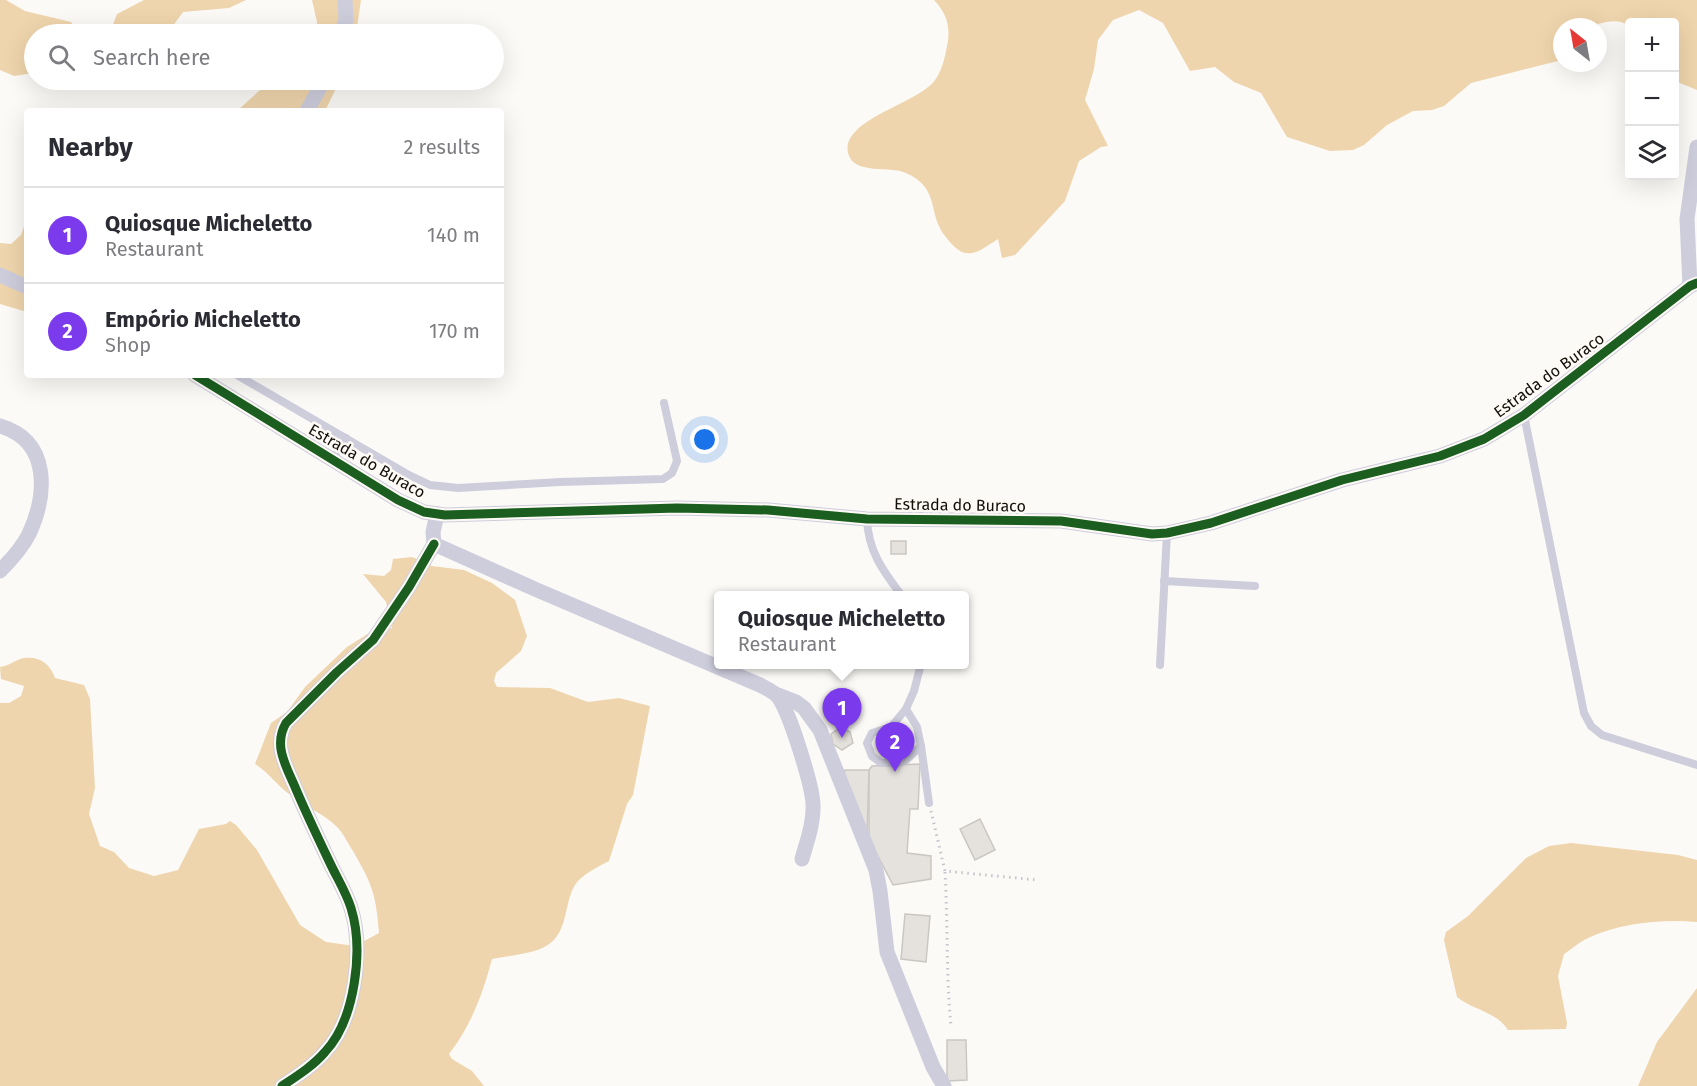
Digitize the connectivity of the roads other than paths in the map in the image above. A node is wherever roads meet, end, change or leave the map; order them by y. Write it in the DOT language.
graph roads {
  1 [pos="345,0"];
  2 [pos="345,24"];
  3 [pos="319,90"];
  4 [pos="309,108"];
  5 [pos="1697,147"];
  6 [pos="0,275"];
  7 [pos="1693,284"];
  8 [pos="24,286"];
  9 [pos="200,378"];
  10 [pos="242,378"];
  11 [pos="664,402"];
  12 [pos="1524,415"];
  13 [pos="0,426"];
  14 [pos="346,438"];
  15 [pos="333,460"];
  16 [pos="437,514"];
  17 [pos="867,519"];
  18 [pos="1167,533"];
  19 [pos="434,544"];
  20 [pos="0,571"];
  21 [pos="1164,581"];
  22 [pos="1255,586"];
  23 [pos="898,591"];
  24 [pos="714,665"];
  25 [pos="1160,665"];
  26 [pos="722,669"];
  27 [pos="920,669"];
  28 [pos="778,695"];
  29 [pos="906,709"];
  30 [pos="921,746"];
  31 [pos="1697,765"];
  32 [pos="929,803"];
  33 [pos="802,859"];
  34 [pos="282,1086"];
  35 [pos="944,1086"];
  1 -- 2 [label="street"];
  3 -- 4 [label="street"];
  5 -- 7 [label="street"];
  6 -- 8 [label="street"];
  7 -- 12 [label="street, Estrada do Buraco"];
  9 -- 15 [label="street, Estrada do Buraco"];
  10 -- 14 [label="lane"];
  11 -- 14 [label="lane"];
  12 -- 18 [label="street, Estrada do Buraco"];
  12 -- 31 [label="lane"];
  13 -- 20 [label="street"];
  14 -- 15 [label="lane"];
  15 -- 16 [label="street, Estrada do Buraco"];
  16 -- 17 [label="street, Estrada do Buraco"];
  16 -- 19 [label="street"];
  17 -- 18 [label="street, Estrada do Buraco"];
  17 -- 23 [label="lane"];
  18 -- 21 [label="lane"];
  19 -- 24 [label="street"];
  19 -- 34 [label="street"];
  21 -- 22 [label="lane"];
  21 -- 25 [label="lane"];
  26 -- 28 [label="street"];
  27 -- 29 [label="lane"];
  28 -- 33 [label="street"];
  28 -- 35 [label="street"];
  29 -- 30 [label="lane"];
  29 -- 30 [label="lane"];
  30 -- 32 [label="lane"];
}
